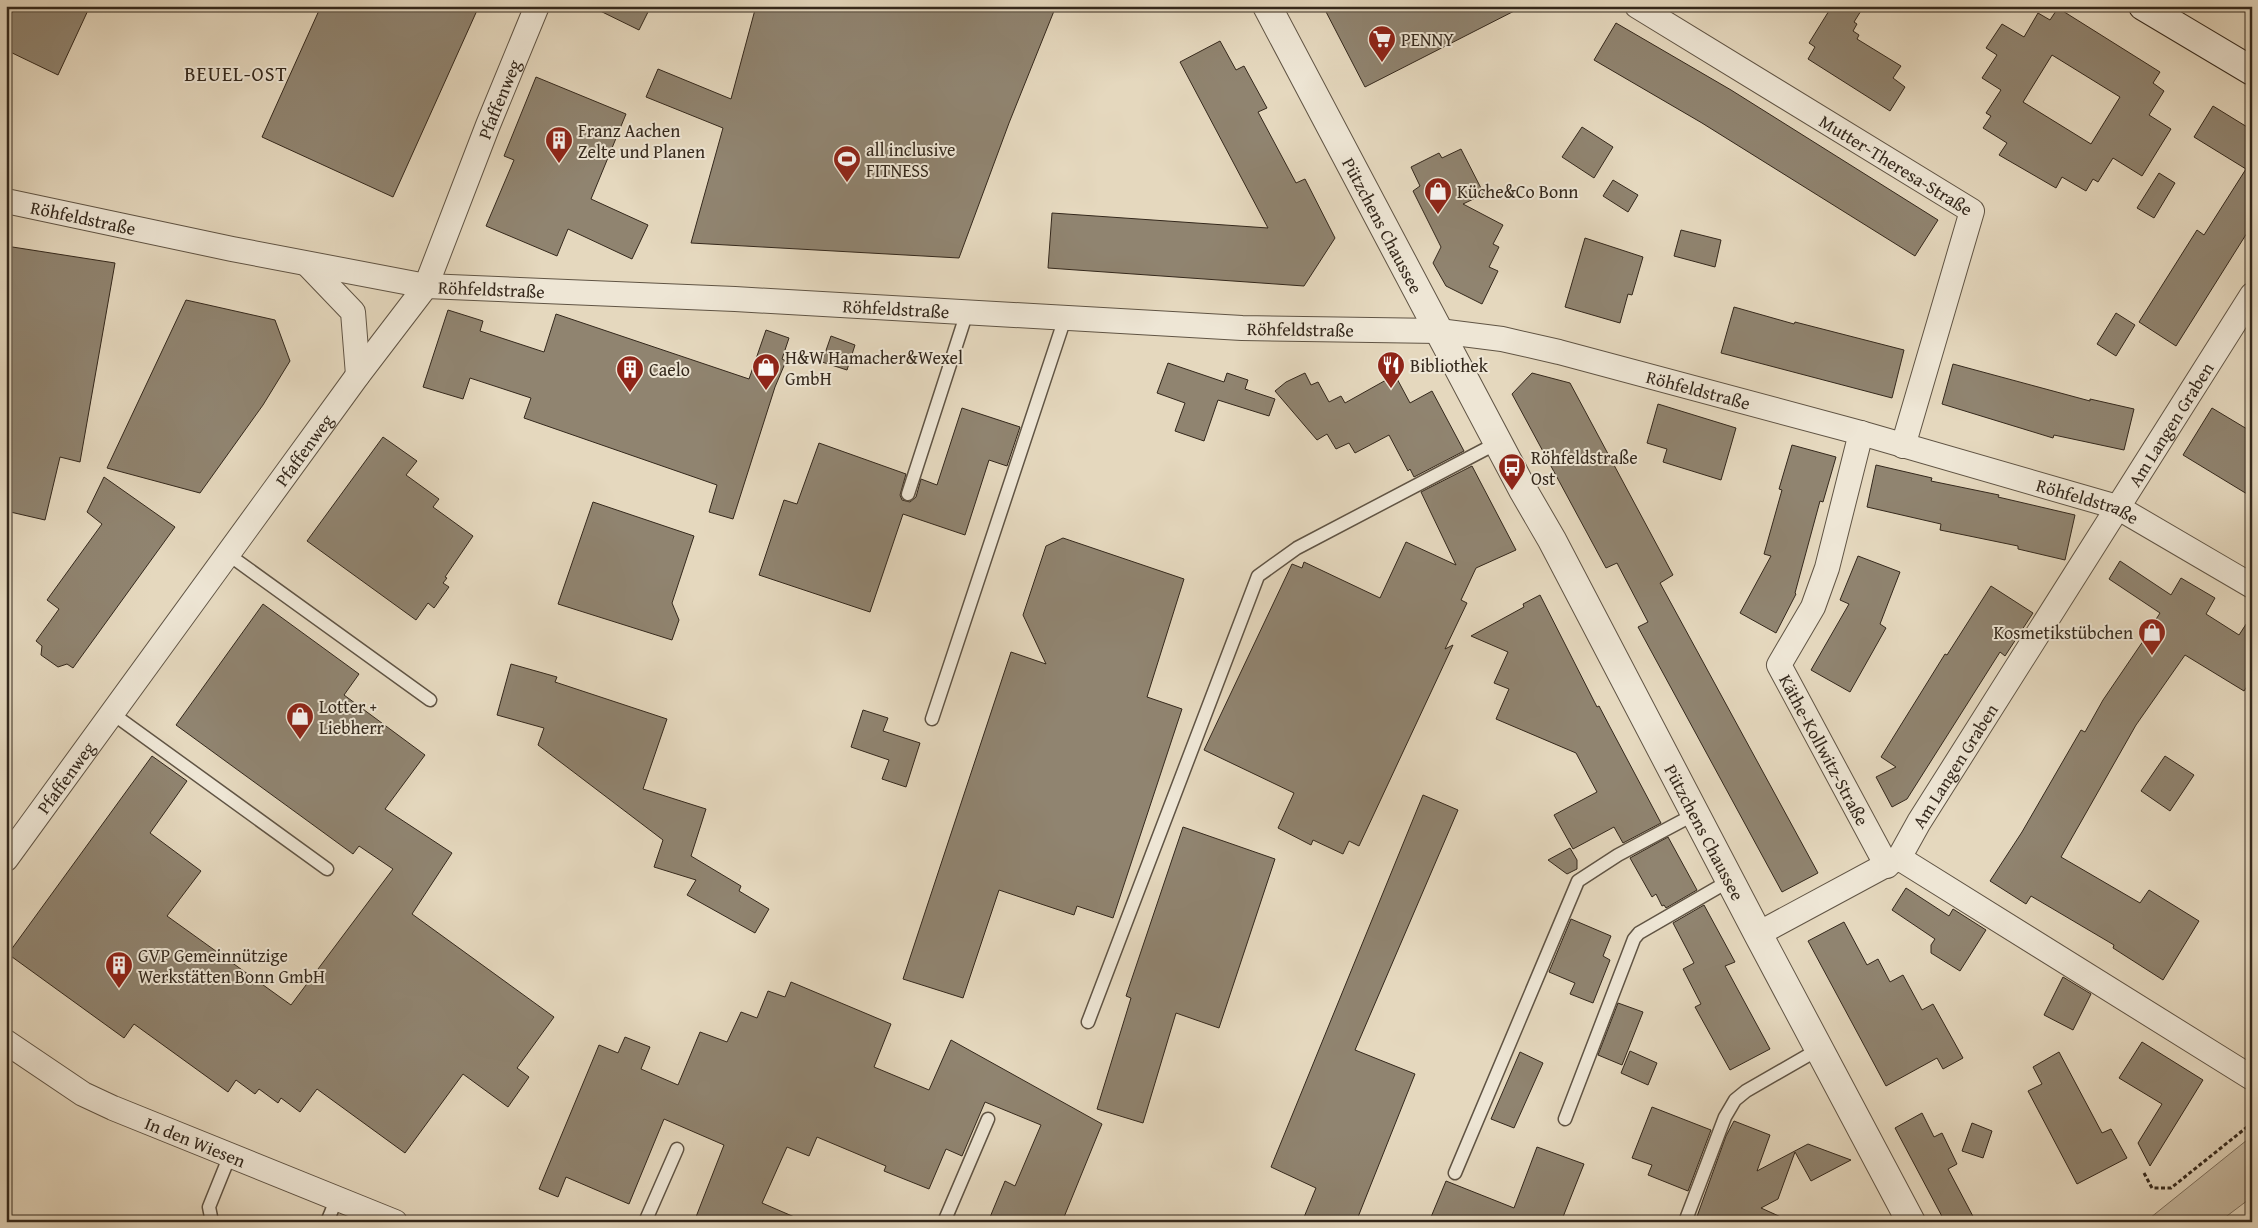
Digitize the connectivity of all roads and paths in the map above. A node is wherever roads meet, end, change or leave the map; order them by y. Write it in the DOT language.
graph roads {
  1 [pos="537,6"];
  2 [pos="1267,6"];
  3 [pos="1637,6"];
  4 [pos="2143,6"];
  5 [pos="2252,71"];
  6 [pos="6,201"];
  7 [pos="307,264"];
  8 [pos="426,286"];
  9 [pos="2252,295"];
  10 [pos="967,312"];
  11 [pos="1065,318"];
  12 [pos="1439,331"];
  13 [pos="358,374"];
  14 [pos="1861,433"];
  15 [pos="1498,442"];
  16 [pos="1904,446"];
  17 [pos="908,494"];
  18 [pos="2117,507"];
  19 [pos="229,555"];
  20 [pos="2252,586"];
  21 [pos="430,700"];
  22 [pos="113,714"];
  23 [pos="932,719"];
  24 [pos="1695,814"];
  25 [pos="6,859"];
  26 [pos="1894,862"];
  27 [pos="327,869"];
  28 [pos="1730,881"];
  29 [pos="1758,934"];
  30 [pos="1088,1022"];
  31 [pos="6,1042"];
  32 [pos="1819,1049"];
  33 [pos="2252,1078"];
  34 [pos="988,1119"];
  35 [pos="1565,1119"];
  36 [pos="2252,1123"];
  37 [pos="677,1149"];
  38 [pos="230,1155"];
  39 [pos="1455,1173"];
  40 [pos="2144,1174"];
  41 [pos="337,1198"];
  42 [pos="212,1222"];
  43 [pos="327,1222"];
  44 [pos="395,1222"];
  45 [pos="645,1222"];
  46 [pos="944,1222"];
  47 [pos="1685,1222"];
  48 [pos="1911,1222"];
  1 -- 8 [label="street, Pfaffenweg"];
  2 -- 12 [label="street, Pützchens Chaussee"];
  3 -- 16 [label="street, Mutter-Theresa-Straße"];
  4 -- 5 [label="street"];
  6 -- 7 [label="street, Röhfeldstraße"];
  7 -- 8 [label="street, Röhfeldstraße"];
  7 -- 13 [label="street"];
  8 -- 10 [label="street, Röhfeldstraße"];
  8 -- 13 [label="street, Pfaffenweg"];
  9 -- 18 [label="street, Am Langen Graben"];
  10 -- 11 [label="street, Röhfeldstraße"];
  10 -- 17 [label="lane"];
  11 -- 12 [label="street, Röhfeldstraße"];
  11 -- 23 [label="lane"];
  12 -- 14 [label="street, Röhfeldstraße"];
  12 -- 15 [label="street, Pützchens Chaussee"];
  13 -- 19 [label="street, Pfaffenweg"];
  14 -- 16 [label="street, Röhfeldstraße"];
  14 -- 26 [label="street, Käthe-Kollwitz-Straße"];
  15 -- 24 [label="street, Pützchens Chaussee"];
  15 -- 30 [label="lane"];
  16 -- 18 [label="street, Röhfeldstraße"];
  18 -- 20 [label="street, Röhfeldstraße"];
  18 -- 26 [label="street, Am Langen Graben"];
  19 -- 21 [label="lane"];
  19 -- 22 [label="street, Pfaffenweg"];
  22 -- 25 [label="street, Pfaffenweg"];
  22 -- 27 [label="lane"];
  24 -- 28 [label="street, Pützchens Chaussee"];
  24 -- 39 [label="lane"];
  26 -- 29 [label="street"];
  26 -- 33 [label="street"];
  28 -- 29 [label="street, Pützchens Chaussee"];
  28 -- 35 [label="lane"];
  29 -- 32 [label="street, Pützchens Chaussee"];
  31 -- 38 [label="street, In den Wiesen"];
  32 -- 47 [label="lane"];
  32 -- 48 [label="street, Pützchens Chaussee"];
  34 -- 46 [label="lane"];
  36 -- 40 [label="path"];
  37 -- 45 [label="lane"];
  38 -- 41 [label="street, In den Wiesen"];
  38 -- 42 [label="lane"];
  41 -- 43 [label="lane"];
  41 -- 44 [label="street, In den Wiesen"];
}
